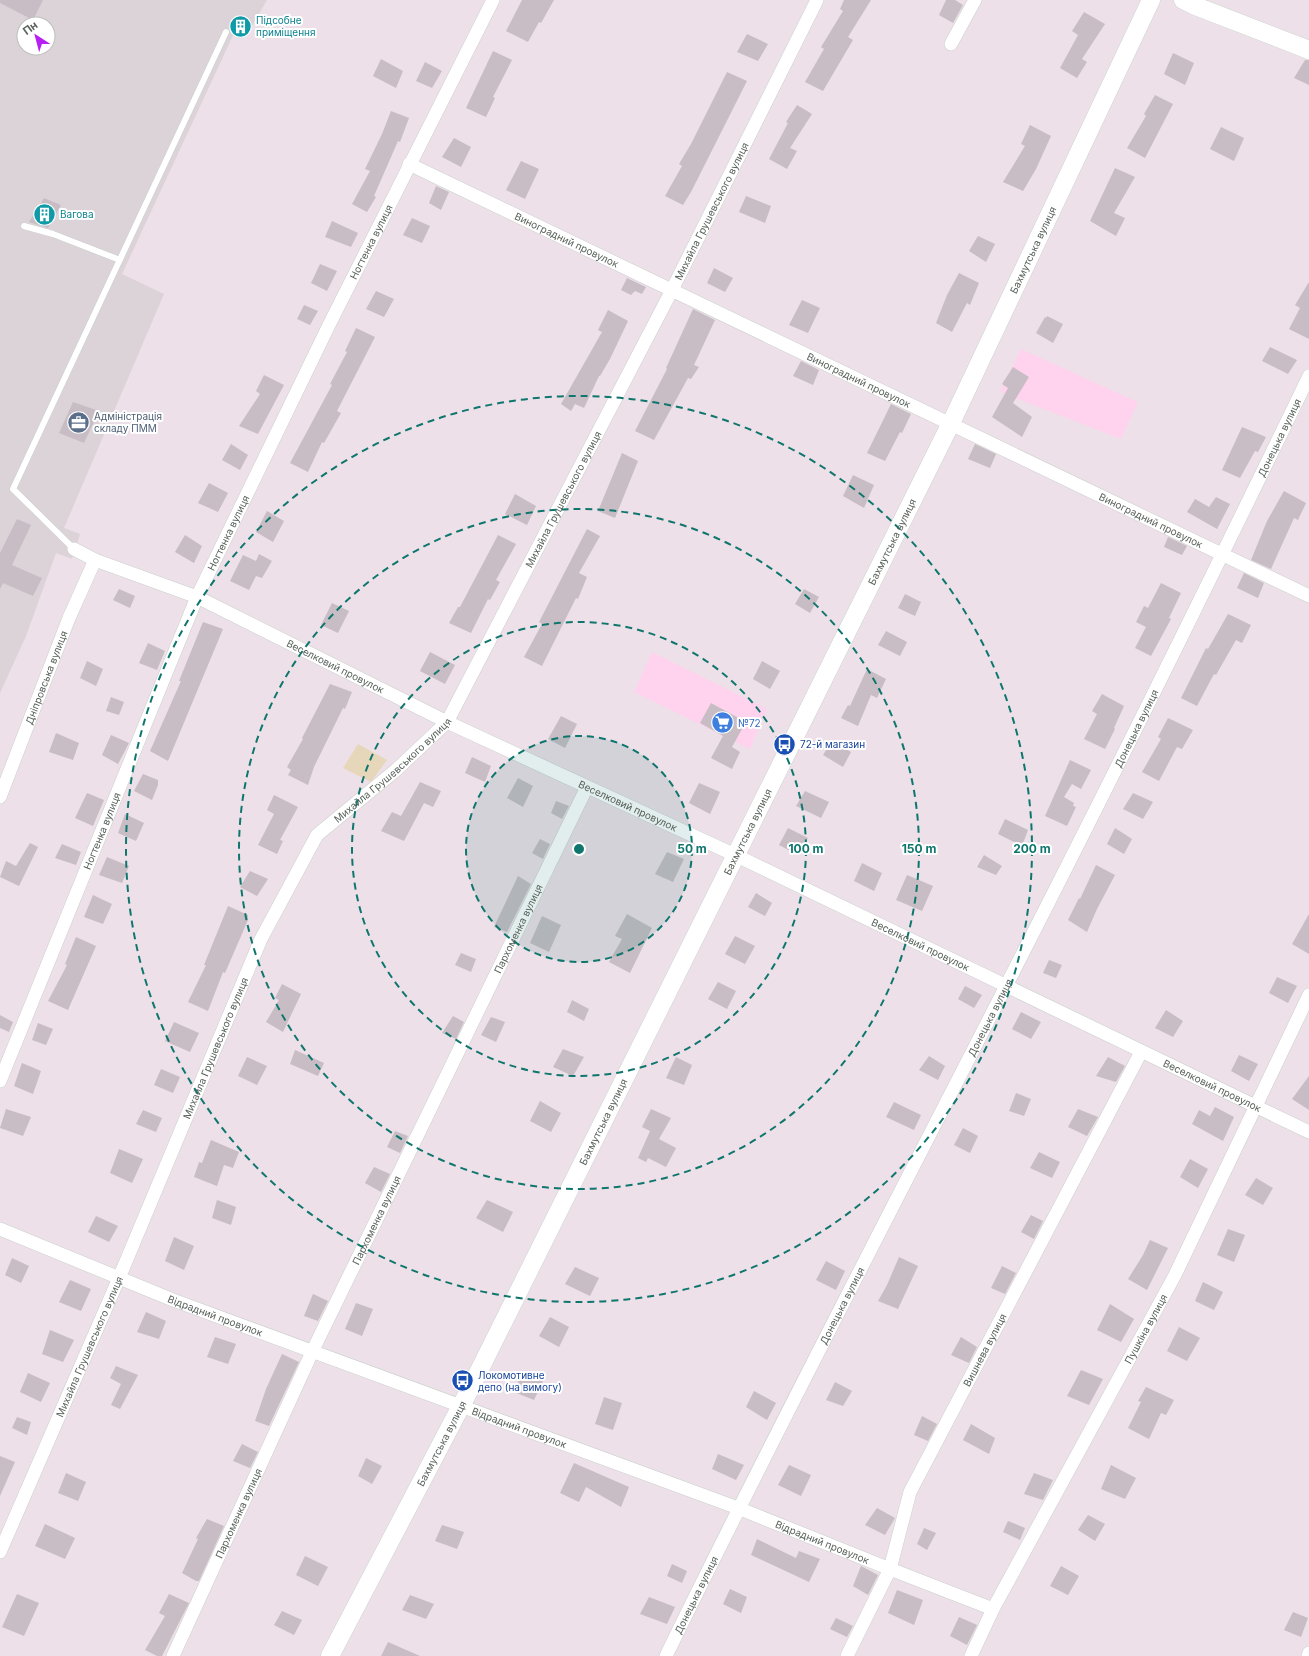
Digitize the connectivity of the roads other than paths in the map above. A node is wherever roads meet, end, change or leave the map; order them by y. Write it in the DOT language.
graph roads {
  1 [pos="492,0"];
  2 [pos="817,0"];
  3 [pos="975,0"];
  4 [pos="1151,0"];
  5 [pos="1183,0"];
  6 [pos="226,32"];
  7 [pos="951,44"];
  8 [pos="1309,50"];
  9 [pos="409,164"];
  10 [pos="24,226"];
  11 [pos="120,260"];
  12 [pos="672,290"];
  13 [pos="1309,376"];
  14 [pos="951,424"];
  15 [pos="74,549"];
  16 [pos="1222,554"];
  17 [pos="95,560"];
  18 [pos="1309,596"];
  19 [pos="197,597"];
  20 [pos="447,722"];
  21 [pos="587,787"];
  22 [pos="0,797"];
  23 [pos="735,855"];
  24 [pos="1006,987"];
  25 [pos="1309,995"];
  26 [pos="1141,1052"];
  27 [pos="0,1082"];
  28 [pos="1255,1107"];
  29 [pos="1309,1132"];
  30 [pos="0,1229"];
  31 [pos="119,1278"];
  32 [pos="313,1350"];
  33 [pos="461,1406"];
  34 [pos="738,1508"];
  35 [pos="0,1552"];
  36 [pos="890,1569"];
  37 [pos="994,1609"];
  38 [pos="1309,1653"];
  39 [pos="173,1656"];
  40 [pos="330,1656"];
  41 [pos="666,1656"];
  42 [pos="847,1656"];
  43 [pos="971,1656"];
  44 [pos="1308,1656"];
  1 -- 9 [label="street, Ногтенка вулиця"];
  2 -- 12 [label="street, Михайла Грушевського вулиця"];
  3 -- 7 [label="street"];
  4 -- 14 [label="street, Бахмутська вулиця"];
  5 -- 8 [label="street"];
  6 -- 11 [label="lane"];
  9 -- 12 [label="street, Виноградний провулок"];
  9 -- 19 [label="street, Ногтенка вулиця"];
  10 -- 11 [label="lane"];
  11 -- 15 [label="lane"];
  12 -- 14 [label="street, Виноградний провулок"];
  12 -- 20 [label="street, Михайла Грушевського вулиця"];
  13 -- 16 [label="street, Донецька вулиця"];
  14 -- 16 [label="street, Виноградний провулок"];
  14 -- 23 [label="street, Бахмутська вулиця"];
  15 -- 17 [label="street, Веселковий провулок"];
  16 -- 18 [label="street, Виноградний провулок"];
  16 -- 24 [label="street, Донецька вулиця"];
  17 -- 19 [label="street, Веселковий провулок"];
  17 -- 22 [label="street, Дніпровська вулиця"];
  19 -- 20 [label="street, Веселковий провулок"];
  19 -- 27 [label="street, Ногтенка вулиця"];
  20 -- 21 [label="street, Веселковий провулок"];
  20 -- 31 [label="street, Михайла Грушевського вулиця"];
  21 -- 23 [label="street, Веселковий провулок"];
  21 -- 32 [label="street, Пархоменка вулиця"];
  23 -- 24 [label="street, Веселковий провулок"];
  23 -- 33 [label="street, Бахмутська вулиця"];
  24 -- 26 [label="street, Веселковий провулок"];
  24 -- 34 [label="street, Донецька вулиця"];
  25 -- 28 [label="street, Пушкіна вулиця"];
  26 -- 28 [label="street, Веселковий провулок"];
  26 -- 36 [label="street, Вишнева вулиця"];
  28 -- 29 [label="street, Веселковий провулок"];
  28 -- 37 [label="street, Пушкіна вулиця"];
  30 -- 31 [label="street, Відрадний провулок"];
  31 -- 32 [label="street, Відрадний провулок"];
  31 -- 35 [label="street, Михайла Грушевського вулиця"];
  32 -- 33 [label="street, Відрадний провулок"];
  32 -- 39 [label="street, Пархоменка вулиця"];
  33 -- 34 [label="street, Відрадний провулок"];
  33 -- 40 [label="street, Бахмутська вулиця"];
  34 -- 36 [label="street, Відрадний провулок"];
  34 -- 41 [label="street, Донецька вулиця"];
  36 -- 37 [label="street, Відрадний провулок"];
  36 -- 42 [label="street, Вишнева вулиця"];
  37 -- 43 [label="street, Пушкіна вулиця"];
  38 -- 44 [label="street"];
}
